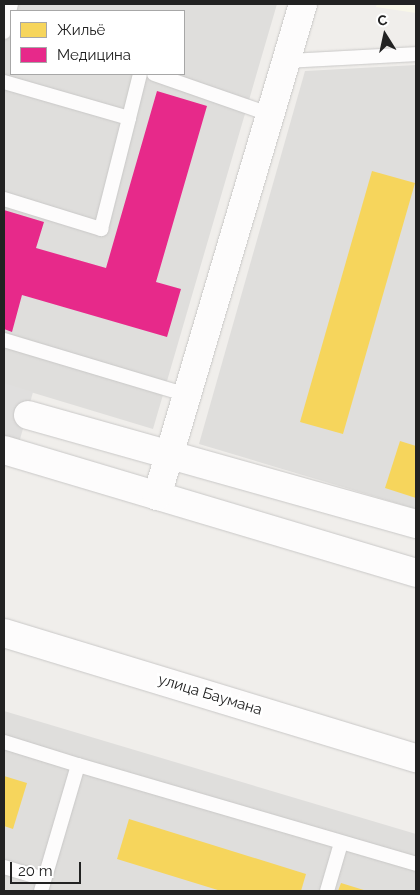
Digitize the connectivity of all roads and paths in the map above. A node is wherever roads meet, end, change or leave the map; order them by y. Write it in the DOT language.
graph roads {
  1 [pos="303,4"];
  2 [pos="10,11"];
  3 [pos="4,32"];
  4 [pos="416,54"];
  5 [pos="287,61"];
  6 [pos="140,75"];
  7 [pos="157,75"];
  8 [pos="4,82"];
  9 [pos="272,115"];
  10 [pos="129,118"];
  11 [pos="4,199"];
  12 [pos="4,340"];
  13 [pos="187,394"];
  14 [pos="28,414"];
  15 [pos="4,450"];
  16 [pos="169,455"];
  17 [pos="157,496"];
  18 [pos="416,524"];
  19 [pos="416,573"];
  20 [pos="4,633"];
  21 [pos="4,742"];
  22 [pos="416,758"];
  23 [pos="78,764"];
  24 [pos="341,843"];
  25 [pos="416,864"];
  26 [pos="4,867"];
  27 [pos="43,885"];
  28 [pos="327,891"];
  1 -- 5 [label="street"];
  2 -- 3 [label="lane"];
  4 -- 5 [label="lane"];
  5 -- 9 [label="street"];
  6 -- 10 [label="lane"];
  7 -- 9 [label="lane"];
  8 -- 10 [label="lane"];
  9 -- 13 [label="street"];
  10 -- 11 [label="lane"];
  12 -- 13 [label="lane"];
  13 -- 16 [label="street"];
  14 -- 16 [label="street"];
  15 -- 17 [label="street"];
  16 -- 17 [label="street"];
  16 -- 18 [label="street"];
  17 -- 19 [label="street"];
  20 -- 22 [label="street, улица Баумана"];
  21 -- 23 [label="lane"];
  23 -- 24 [label="lane"];
  23 -- 27 [label="lane"];
  24 -- 25 [label="lane"];
  24 -- 28 [label="lane"];
  26 -- 27 [label="lane"];
}
